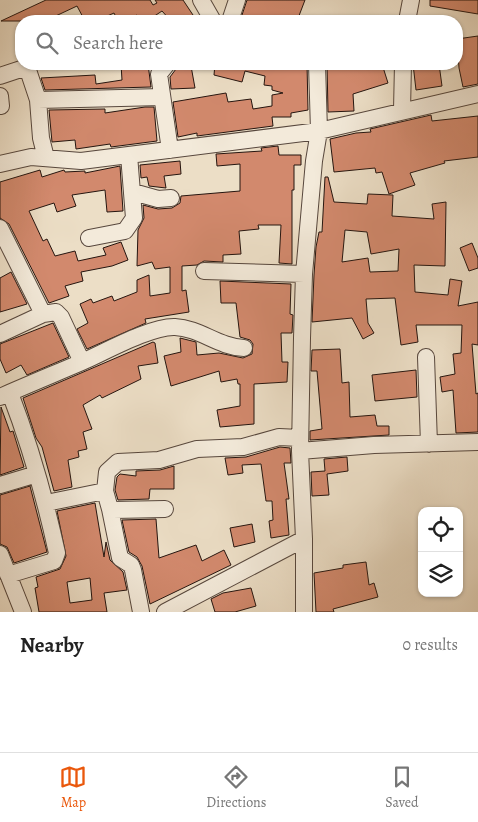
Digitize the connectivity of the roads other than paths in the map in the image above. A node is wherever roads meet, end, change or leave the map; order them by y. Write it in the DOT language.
graph roads {
  1 [pos="201,0"];
  2 [pos="237,0"];
  3 [pos="411,0"];
  4 [pos="210,15"];
  5 [pos="232,15"];
  6 [pos="408,15"];
  7 [pos="15,70"];
  8 [pos="29,70"];
  9 [pos="161,70"];
  10 [pos="317,70"];
  11 [pos="403,70"];
  12 [pos="0,76"];
  13 [pos="478,94"];
  14 [pos="162,97"];
  15 [pos="38,100"];
  16 [pos="402,110"];
  17 [pos="320,132"];
  18 [pos="170,150"];
  19 [pos="129,155"];
  20 [pos="46,158"];
  21 [pos="0,164"];
  22 [pos="134,192"];
  23 [pos="171,198"];
  24 [pos="0,228"];
  25 [pos="89,238"];
  26 [pos="6,258"];
  27 [pos="204,271"];
  28 [pos="304,274"];
  29 [pos="43,314"];
  30 [pos="0,334"];
  31 [pos="244,348"];
  32 [pos="426,357"];
  33 [pos="82,362"];
  34 [pos="5,395"];
  35 [pos="478,442"];
  36 [pos="300,444"];
  37 [pos="429,444"];
  38 [pos="37,474"];
  39 [pos="0,485"];
  40 [pos="105,491"];
  41 [pos="46,503"];
  42 [pos="110,509"];
  43 [pos="165,509"];
  44 [pos="304,539"];
  45 [pos="0,554"];
  46 [pos="8,575"];
  47 [pos="167,611"];
  48 [pos="23,612"];
  49 [pos="141,612"];
  50 [pos="304,612"];
  1 -- 4 [label="street"];
  2 -- 5 [label="street"];
  3 -- 6 [label="street"];
  7 -- 12 [label="street"];
  8 -- 15 [label="street"];
  9 -- 14 [label="street"];
  10 -- 17 [label="street"];
  11 -- 16 [label="street"];
  13 -- 16 [label="street"];
  14 -- 15 [label="street"];
  14 -- 18 [label="street"];
  15 -- 20 [label="street"];
  16 -- 17 [label="street"];
  17 -- 18 [label="street"];
  17 -- 28 [label="street"];
  18 -- 19 [label="street"];
  19 -- 20 [label="street"];
  19 -- 22 [label="street"];
  20 -- 21 [label="street"];
  22 -- 23 [label="street"];
  22 -- 25 [label="street"];
  24 -- 26 [label="street"];
  26 -- 29 [label="street"];
  27 -- 28 [label="street"];
  28 -- 36 [label="street"];
  29 -- 30 [label="street"];
  29 -- 33 [label="street"];
  31 -- 33 [label="street"];
  32 -- 37 [label="street"];
  33 -- 34 [label="street"];
  34 -- 38 [label="street"];
  35 -- 37 [label="street"];
  36 -- 37 [label="street"];
  36 -- 40 [label="street"];
  36 -- 44 [label="street"];
  38 -- 39 [label="street"];
  38 -- 41 [label="street"];
  40 -- 41 [label="street"];
  40 -- 42 [label="street"];
  41 -- 46 [label="street"];
  42 -- 43 [label="street"];
  42 -- 49 [label="street"];
  44 -- 47 [label="street"];
  44 -- 50 [label="street"];
  45 -- 46 [label="street"];
  46 -- 48 [label="street"];
}
